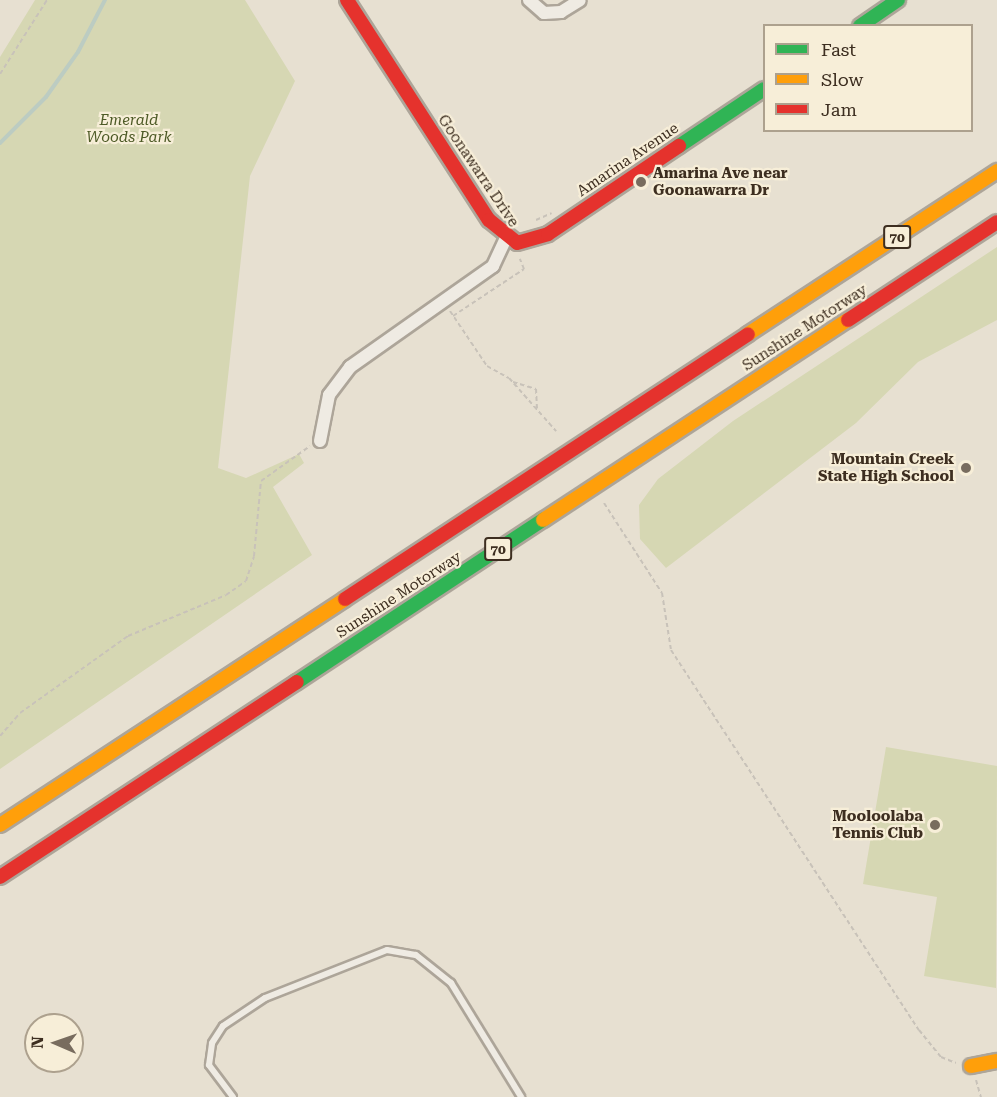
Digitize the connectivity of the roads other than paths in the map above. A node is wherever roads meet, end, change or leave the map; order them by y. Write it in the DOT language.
graph roads {
  1 [pos="347,0"];
  2 [pos="529,0"];
  3 [pos="580,0"];
  4 [pos="898,0"];
  5 [pos="863,24"];
  6 [pos="763,90"];
  7 [pos="997,171"];
  8 [pos="997,222"];
  9 [pos="506,238"];
  10 [pos="320,441"];
  11 [pos="0,825"];
  12 [pos="0,877"];
  13 [pos="997,1061"];
  14 [pos="971,1066"];
  15 [pos="233,1097"];
  16 [pos="521,1097"];
  1 -- 9 [label="main road, Goonawarra Drive"];
  2 -- 3 [label="street"];
  4 -- 5 [label="main road"];
  6 -- 9 [label="main road, Amarina Avenue"];
  7 -- 11 [label="main road, Sunshine Motorway / 70"];
  8 -- 12 [label="main road, Sunshine Motorway / 70"];
  9 -- 10 [label="street, Goonawarra Drive"];
  13 -- 14 [label="main road"];
  15 -- 16 [label="lane"];
}
